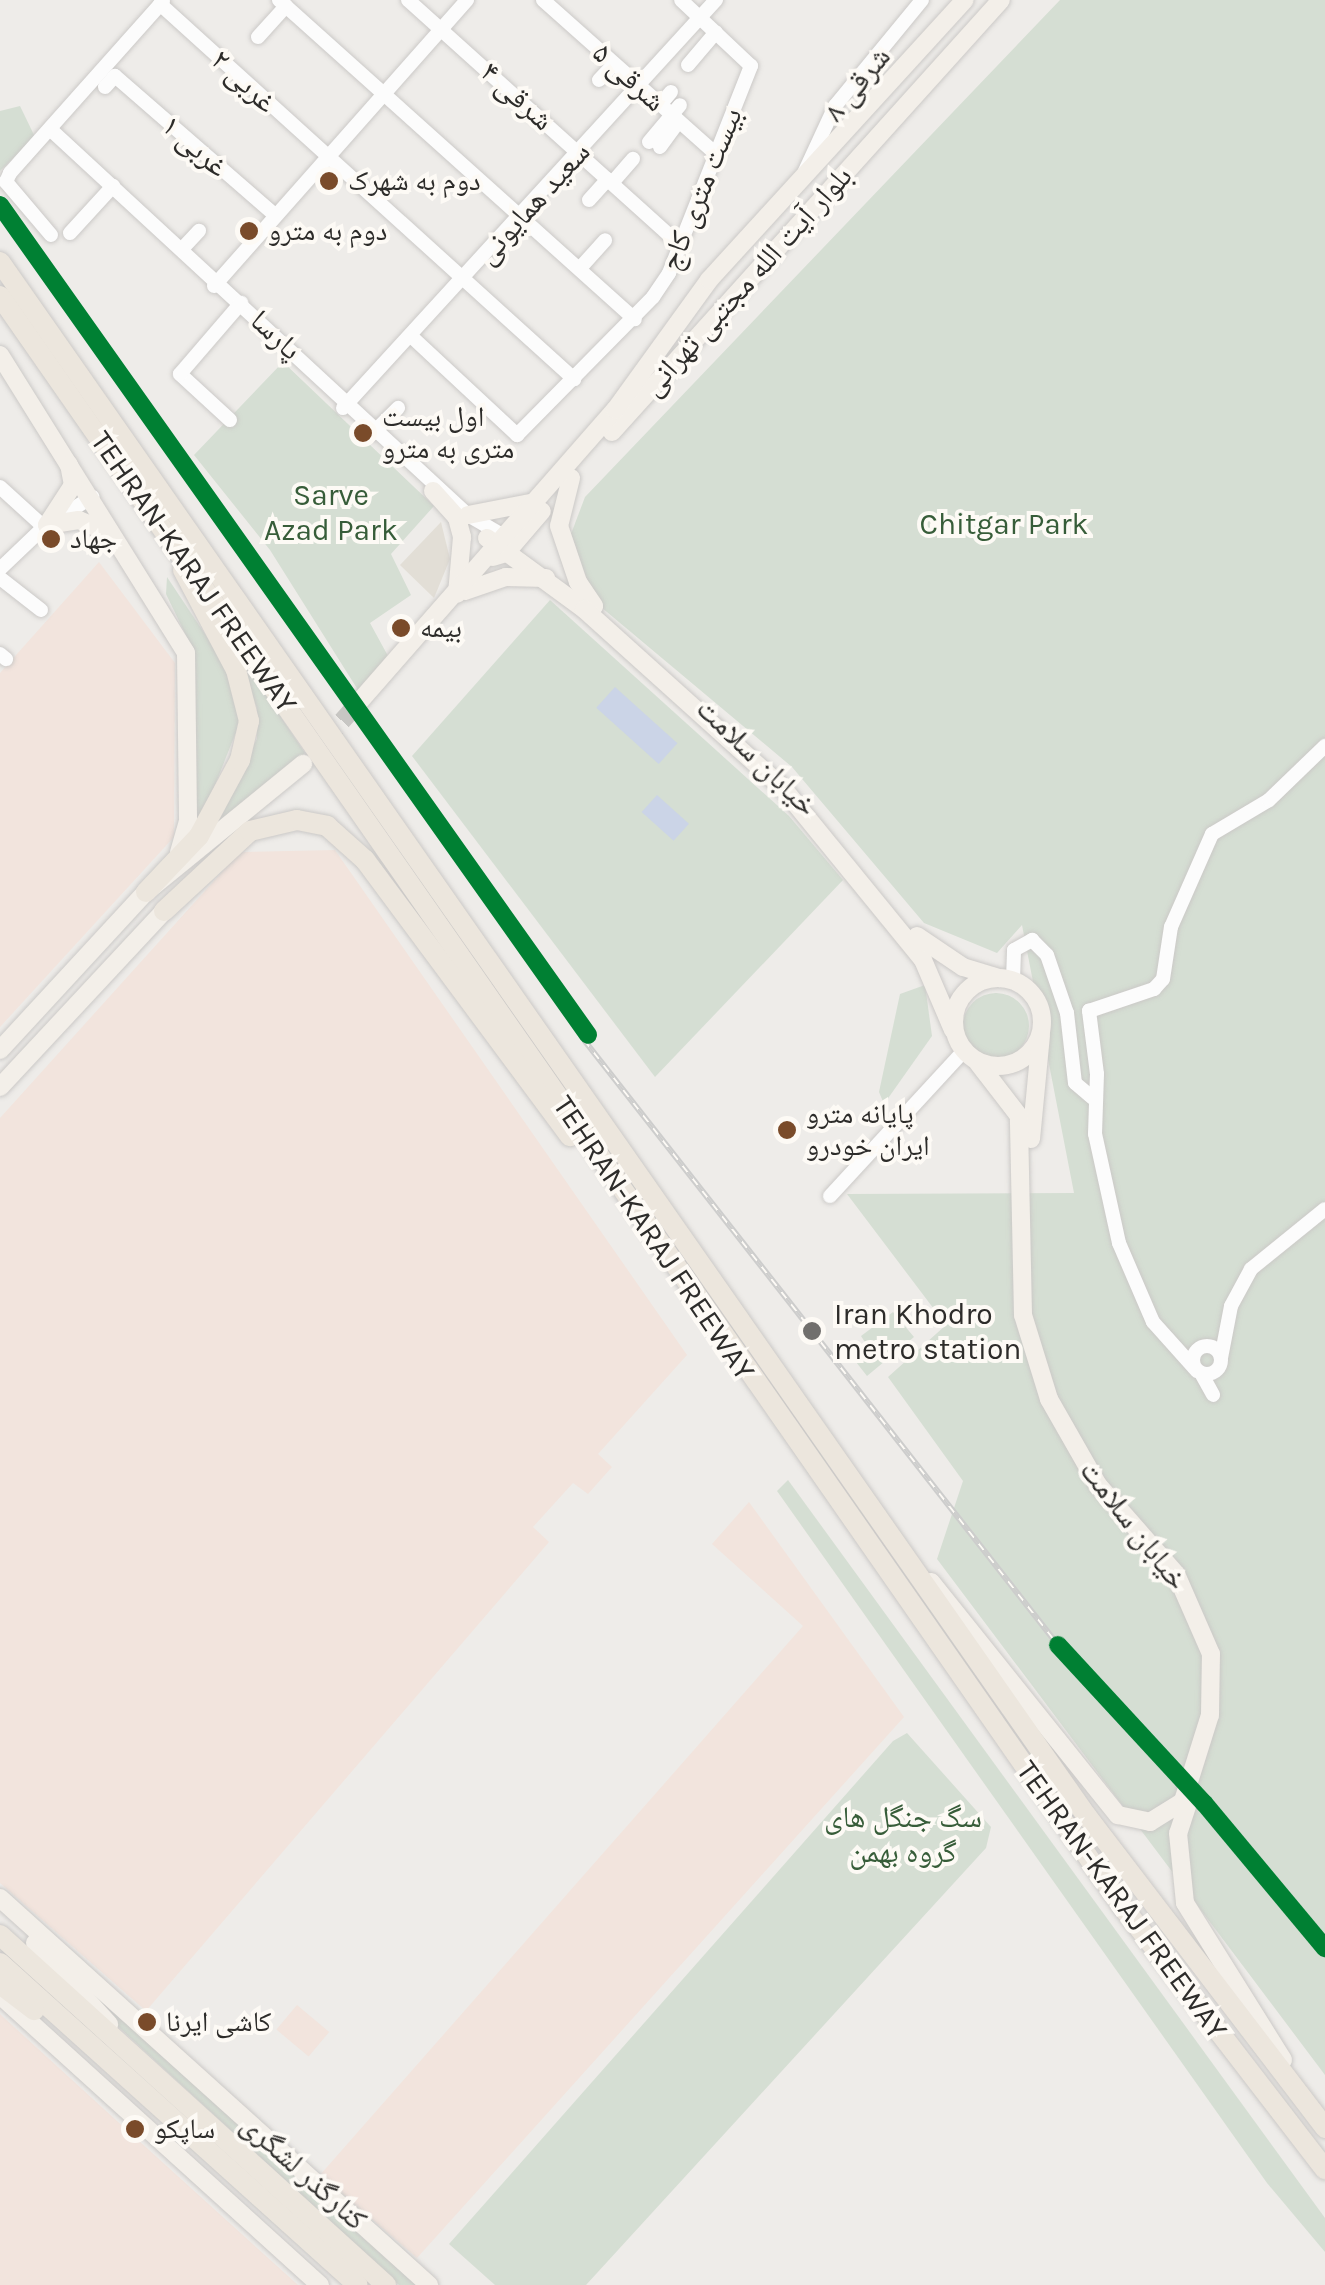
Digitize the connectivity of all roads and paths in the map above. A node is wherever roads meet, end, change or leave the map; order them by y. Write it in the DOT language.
graph roads {
  1 [pos="408,0"];
  2 [pos="467,0"];
  3 [pos="543,0"];
  4 [pos="681,0"];
  5 [pos="716,0"];
  6 [pos="922,0"];
  7 [pos="964,0"];
  8 [pos="1001,0"];
  9 [pos="162,2"];
  10 [pos="283,3"];
  11 [pos="700,17"];
  12 [pos="442,28"];
  13 [pos="716,32"];
  14 [pos="258,37"];
  15 [pos="614,64"];
  16 [pos="688,66"];
  17 [pos="599,80"];
  18 [pos="110,81"];
  19 [pos="639,85"];
  20 [pos="385,92"];
  21 [pos="672,107"];
  22 [pos="47,132"];
  23 [pos="654,144"];
  24 [pos="578,152"];
  25 [pos="716,154"];
  26 [pos="327,158"];
  27 [pos="633,159"];
  28 [pos="803,174"];
  29 [pos="610,181"];
  30 [pos="110,189"];
  31 [pos="589,200"];
  32 [pos="524,213"];
  33 [pos="276,216"];
  34 [pos="199,231"];
  35 [pos="70,233"];
  36 [pos="51,235"];
  37 [pos="605,240"];
  38 [pos="680,246"];
  39 [pos="182,249"];
  40 [pos="0,262"];
  41 [pos="580,267"];
  42 [pos="464,280"];
  43 [pos="216,284"];
  44 [pos="0,296"];
  45 [pos="239,306"];
  46 [pos="635,319"];
  47 [pos="412,337"];
  48 [pos="0,355"];
  49 [pos="574,379"];
  50 [pos="346,406"];
  51 [pos="398,408"];
  52 [pos="230,420"];
  53 [pos="374,432"];
  54 [pos="64,449"];
  55 [pos="571,478"];
  56 [pos="0,487"];
  57 [pos="433,491"];
  58 [pos="92,497"];
  59 [pos="539,498"];
  60 [pos="468,515"];
  61 [pos="46,526"];
  62 [pos="166,532"];
  63 [pos="110,533"];
  64 [pos="500,546"];
  65 [pos="0,569"];
  66 [pos="0,578"];
  67 [pos="547,578"];
  68 [pos="456,594"];
  69 [pos="594,606"];
  70 [pos="41,610"];
  71 [pos="360,701"];
  72 [pos="1325,746"];
  73 [pos="303,764"];
  74 [pos="173,862"];
  75 [pos="146,892"];
  76 [pos="164,911"];
  77 [pos="76,968"];
  78 [pos="1006,979"];
  79 [pos="96,987"];
  80 [pos="953,1030"];
  81 [pos="1040,1035"];
  82 [pos="0,1050"];
  83 [pos="971,1058"];
  84 [pos="0,1087"];
  85 [pos="1093,1098"];
  86 [pos="620,1192"];
  87 [pos="830,1196"];
  88 [pos="1325,1209"];
  89 [pos="1226,1328"];
  90 [pos="1167,1343"];
  91 [pos="1203,1346"];
  92 [pos="1209,1368"];
  93 [pos="1127,1516"];
  94 [pos="923,1574"];
  95 [pos="0,1898"];
  96 [pos="0,1906"];
  97 [pos="0,1936"];
  98 [pos="0,1962"];
  99 [pos="0,1984"];
  100 [pos="0,1995"];
  101 [pos="155,2077"];
  102 [pos="1319,2120"];
  103 [pos="174,2122"];
  104 [pos="1325,2169"];
  105 [pos="320,2285"];
  106 [pos="357,2285"];
  107 [pos="386,2285"];
  108 [pos="429,2285"];
  1 -- 12 [label="street, ۴ شرقی"];
  2 -- 12 [label="street"];
  3 -- 15 [label="street, ۵ شرقی"];
  4 -- 11 [label="street"];
  5 -- 11 [label="street, سعید همایونی"];
  6 -- 28 [label="street, ۸ شرقی"];
  7 -- 28 [label="main road, بلوار آیت الله مجتبی تهرانی"];
  8 -- 55 [label="main road, بلوار آیت الله مجتبی تهرانی"];
  9 -- 22 [label="street"];
  9 -- 26 [label="street, ۲ غربی"];
  10 -- 14 [label="street"];
  10 -- 20 [label="street"];
  11 -- 13 [label="street"];
  11 -- 19 [label="street, سعید همایونی"];
  12 -- 20 [label="street"];
  12 -- 24 [label="street, ۴ شرقی"];
  13 -- 16 [label="street"];
  13 -- 25 [label="street, بیست متری کاج"];
  15 -- 17 [label="street"];
  15 -- 19 [label="street, ۵ شرقی"];
  18 -- 33 [label="street, ۱ غربی"];
  19 -- 21 [label="street, ۵ شرقی"];
  19 -- 24 [label="street, سعید همایونی"];
  20 -- 26 [label="street"];
  20 -- 32 [label="street"];
  21 -- 23 [label="street"];
  21 -- 25 [label="street, ۵ شرقی"];
  22 -- 30 [label="street, پارسا"];
  22 -- 36 [label="street"];
  24 -- 29 [label="street, ۴ شرقی"];
  24 -- 32 [label="street, سعید همایونی"];
  25 -- 38 [label="street, بیست متری کاج"];
  26 -- 33 [label="street"];
  26 -- 42 [label="street, ۲ غربی"];
  27 -- 29 [label="street"];
  28 -- 59 [label="main road, بلوار آیت الله مجتبی تهرانی"];
  29 -- 31 [label="street"];
  29 -- 38 [label="street, ۴ شرقی"];
  30 -- 35 [label="street"];
  30 -- 39 [label="street, پارسا"];
  30 -- 43 [label="street, پارسا"];
  32 -- 41 [label="street"];
  32 -- 42 [label="street, سعید همایونی"];
  33 -- 43 [label="street"];
  34 -- 39 [label="street"];
  37 -- 41 [label="street"];
  38 -- 46 [label="street, بیست متری کاج"];
  39 -- 43 [label="street, پارسا"];
  40 -- 94 [label="highway, TEHRAN-KARAJ FREEWAY"];
  41 -- 46 [label="street"];
  42 -- 47 [label="street, سعید همایونی"];
  42 -- 49 [label="street, ۲ غربی"];
  43 -- 45 [label="street, پارسا"];
  44 -- 62 [label="highway, TEHRAN-KARAJ FREEWAY"];
  45 -- 50 [label="street, پارسا"];
  45 -- 52 [label="street"];
  46 -- 49 [label="street, بیست متری کاج"];
  47 -- 49 [label="street, بیست متری کاج"];
  47 -- 50 [label="street, سعید همایونی"];
  48 -- 54 [label="main road"];
  50 -- 53 [label="street, پارسا"];
  51 -- 53 [label="street"];
  53 -- 57 [label="street, پارسا"];
  53 -- 60 [label="street, پارسا"];
  54 -- 58 [label="main road"];
  54 -- 61 [label="main road"];
  55 -- 64 [label="main road, بلوار آیت الله مجتبی تهرانی"];
  55 -- 69 [label="main road"];
  56 -- 61 [label="street"];
  57 -- 64 [label="street, پارسا"];
  57 -- 68 [label="main road"];
  58 -- 61 [label="street"];
  58 -- 63 [label="main road"];
  59 -- 60 [label="main road"];
  59 -- 64 [label="main road, بلوار آیت الله مجتبی تهرانی"];
  60 -- 64 [label="street, پارسا"];
  61 -- 63 [label="main road"];
  61 -- 65 [label="street"];
  62 -- 74 [label="highway"];
  62 -- 86 [label="highway, TEHRAN-KARAJ FREEWAY"];
  63 -- 74 [label="main road"];
  64 -- 67 [label="main road, خیابان سلامت"];
  64 -- 68 [label="main road"];
  64 -- 69 [label="main road, خیابان سلامت"];
  66 -- 70 [label="street"];
  67 -- 68 [label="main road"];
  67 -- 80 [label="main road, خیابان سلامت"];
  68 -- 71 [label="main road"];
  69 -- 78 [label="main road, خیابان سلامت"];
  72 -- 85 [label="street"];
  73 -- 75 [label="main road"];
  74 -- 75 [label="highway"];
  75 -- 77 [label="main road"];
  76 -- 79 [label="main road"];
  76 -- 86 [label="highway"];
  77 -- 79 [label="main road"];
  77 -- 82 [label="main road"];
  78 -- 80 [label="main road"];
  78 -- 81 [label="main road"];
  78 -- 85 [label="street"];
  79 -- 84 [label="main road"];
  80 -- 83 [label="main road"];
  81 -- 83 [label="main road"];
  81 -- 93 [label="main road, خیابان سلامت"];
  83 -- 87 [label="street"];
  83 -- 93 [label="main road, خیابان سلامت"];
  85 -- 90 [label="street"];
  86 -- 104 [label="highway, TEHRAN-KARAJ FREEWAY"];
  88 -- 89 [label="street"];
  89 -- 91 [label="street"];
  89 -- 92 [label="street"];
  90 -- 91 [label="street"];
  90 -- 92 [label="street"];
  91 -- 92 [label="street"];
  91 -- 92 [label="street"];
  93 -- 94 [label="main road, خیابان سلامت"];
  93 -- 102 [label="main road, خیابان سلامت"];
  94 -- 102 [label="highway, TEHRAN-KARAJ FREEWAY"];
  95 -- 108 [label="main road, کنارگذر لشگری"];
  96 -- 101 [label="main road"];
  97 -- 101 [label="highway"];
  98 -- 103 [label="highway"];
  99 -- 103 [label="highway"];
  100 -- 105 [label="main road"];
  101 -- 107 [label="highway"];
  103 -- 106 [label="highway"];
}
